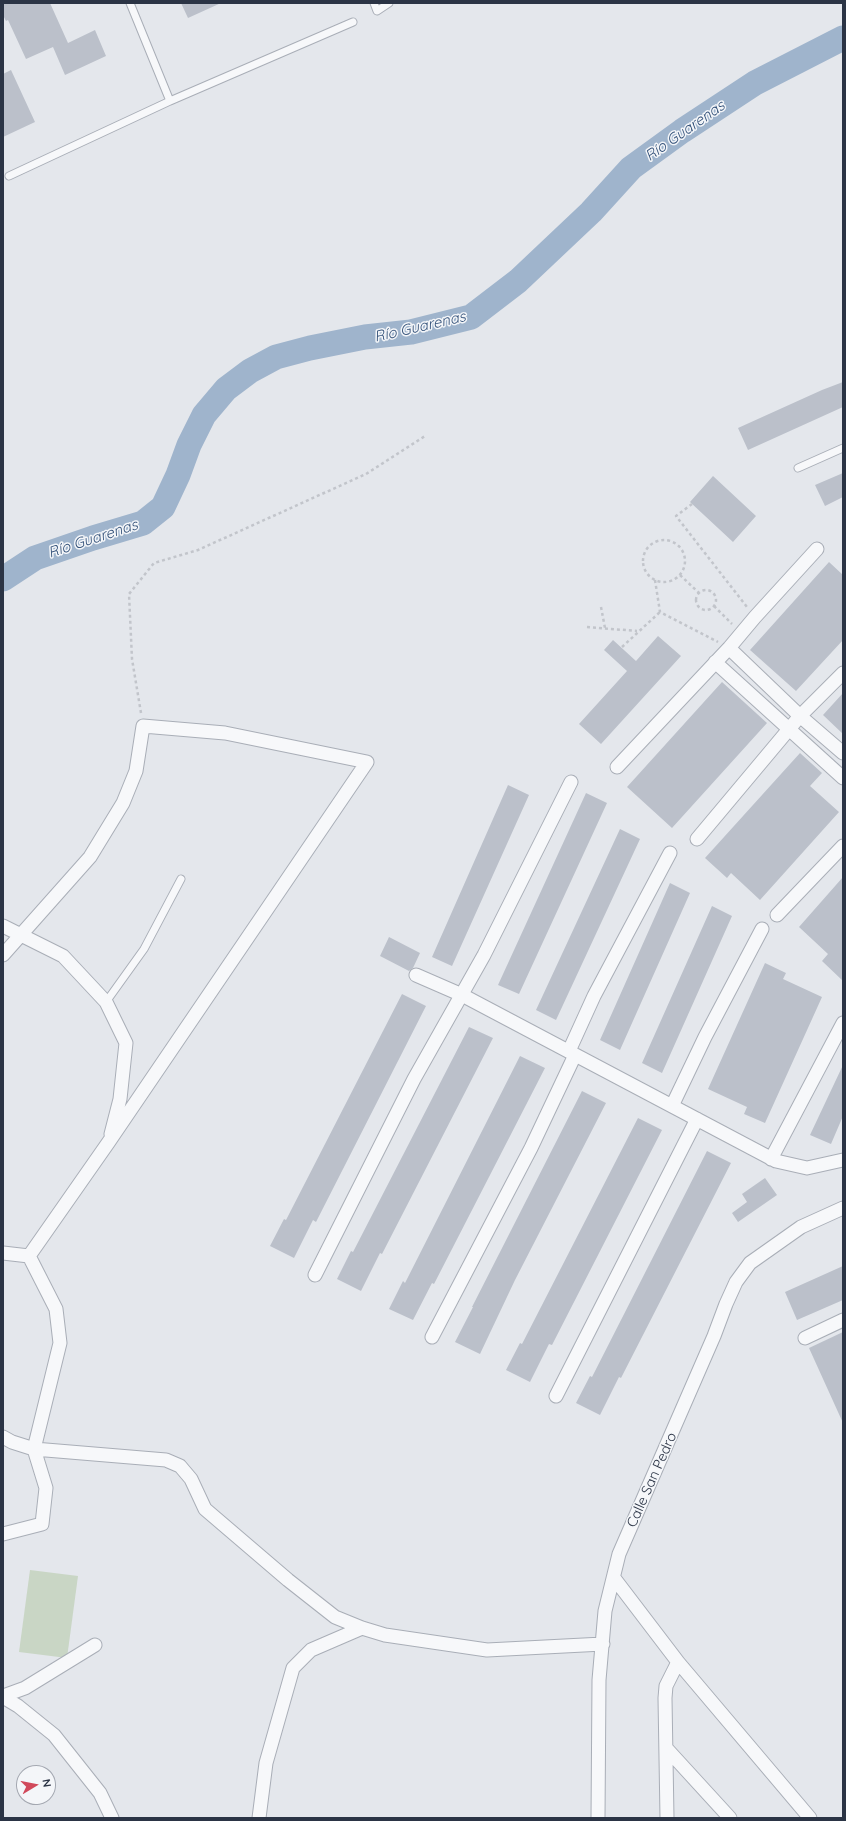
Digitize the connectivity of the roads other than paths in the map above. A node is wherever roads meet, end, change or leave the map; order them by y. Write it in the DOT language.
graph roads {
  1 [pos="130,3"];
  2 [pos="374,3"];
  3 [pos="389,3"];
  4 [pos="353,22"];
  5 [pos="170,100"];
  6 [pos="9,176"];
  7 [pos="843,448"];
  8 [pos="798,468"];
  9 [pos="817,549"];
  10 [pos="729,648"];
  11 [pos="715,662"];
  12 [pos="843,672"];
  13 [pos="800,716"];
  14 [pos="789,730"];
  15 [pos="843,753"];
  16 [pos="617,767"];
  17 [pos="843,778"];
  18 [pos="571,782"];
  19 [pos="697,839"];
  20 [pos="843,846"];
  21 [pos="670,853"];
  22 [pos="181,879"];
  23 [pos="777,914"];
  24 [pos="3,926"];
  25 [pos="762,930"];
  26 [pos="21,934"];
  27 [pos="3,955"];
  28 [pos="416,975"];
  29 [pos="462,995"];
  30 [pos="106,1002"];
  31 [pos="843,1023"];
  32 [pos="572,1053"];
  33 [pos="672,1106"];
  34 [pos="697,1119"];
  35 [pos="108,1143"];
  36 [pos="771,1159"];
  37 [pos="843,1160"];
  38 [pos="843,1208"];
  39 [pos="3,1253"];
  40 [pos="29,1256"];
  41 [pos="314,1275"];
  42 [pos="843,1320"];
  43 [pos="432,1338"];
  44 [pos="805,1338"];
  45 [pos="556,1396"];
  46 [pos="3,1437"];
  47 [pos="34,1449"];
  48 [pos="3,1534"];
  49 [pos="614,1578"];
  50 [pos="362,1628"];
  51 [pos="603,1644"];
  52 [pos="95,1646"];
  53 [pos="678,1662"];
  54 [pos="3,1696"];
  55 [pos="666,1748"];
  56 [pos="112,1818"];
  57 [pos="259,1818"];
  58 [pos="598,1818"];
  59 [pos="667,1818"];
  60 [pos="730,1818"];
  61 [pos="810,1818"];
  1 -- 5 [label="lane"];
  2 -- 3 [label="lane"];
  4 -- 5 [label="lane"];
  5 -- 6 [label="lane"];
  7 -- 8 [label="lane"];
  9 -- 10 [label="street"];
  10 -- 11 [label="street"];
  10 -- 13 [label="street"];
  11 -- 14 [label="street"];
  11 -- 16 [label="street"];
  12 -- 13 [label="street"];
  13 -- 14 [label="street"];
  13 -- 15 [label="street"];
  14 -- 17 [label="street"];
  14 -- 19 [label="street"];
  18 -- 29 [label="street"];
  20 -- 23 [label="street"];
  21 -- 32 [label="street"];
  22 -- 30 [label="lane"];
  24 -- 26 [label="street"];
  25 -- 33 [label="street"];
  26 -- 27 [label="street"];
  26 -- 30 [label="street"];
  26 -- 35 [label="street"];
  28 -- 29 [label="street"];
  29 -- 32 [label="street"];
  29 -- 41 [label="street"];
  30 -- 35 [label="street"];
  31 -- 36 [label="street"];
  32 -- 33 [label="street"];
  32 -- 43 [label="street"];
  33 -- 34 [label="street"];
  34 -- 36 [label="street"];
  34 -- 45 [label="street"];
  35 -- 40 [label="street"];
  36 -- 37 [label="street"];
  38 -- 49 [label="street, Calle San Pedro"];
  39 -- 40 [label="street"];
  40 -- 47 [label="street"];
  42 -- 44 [label="street"];
  46 -- 47 [label="street"];
  47 -- 48 [label="street"];
  47 -- 50 [label="street"];
  49 -- 51 [label="street, Calle San Pedro"];
  49 -- 53 [label="street"];
  50 -- 51 [label="street"];
  50 -- 57 [label="street"];
  51 -- 58 [label="street, Calle San Pedro"];
  52 -- 54 [label="street"];
  53 -- 55 [label="street"];
  53 -- 61 [label="street"];
  54 -- 56 [label="street"];
  55 -- 59 [label="street"];
  55 -- 60 [label="street"];
}
